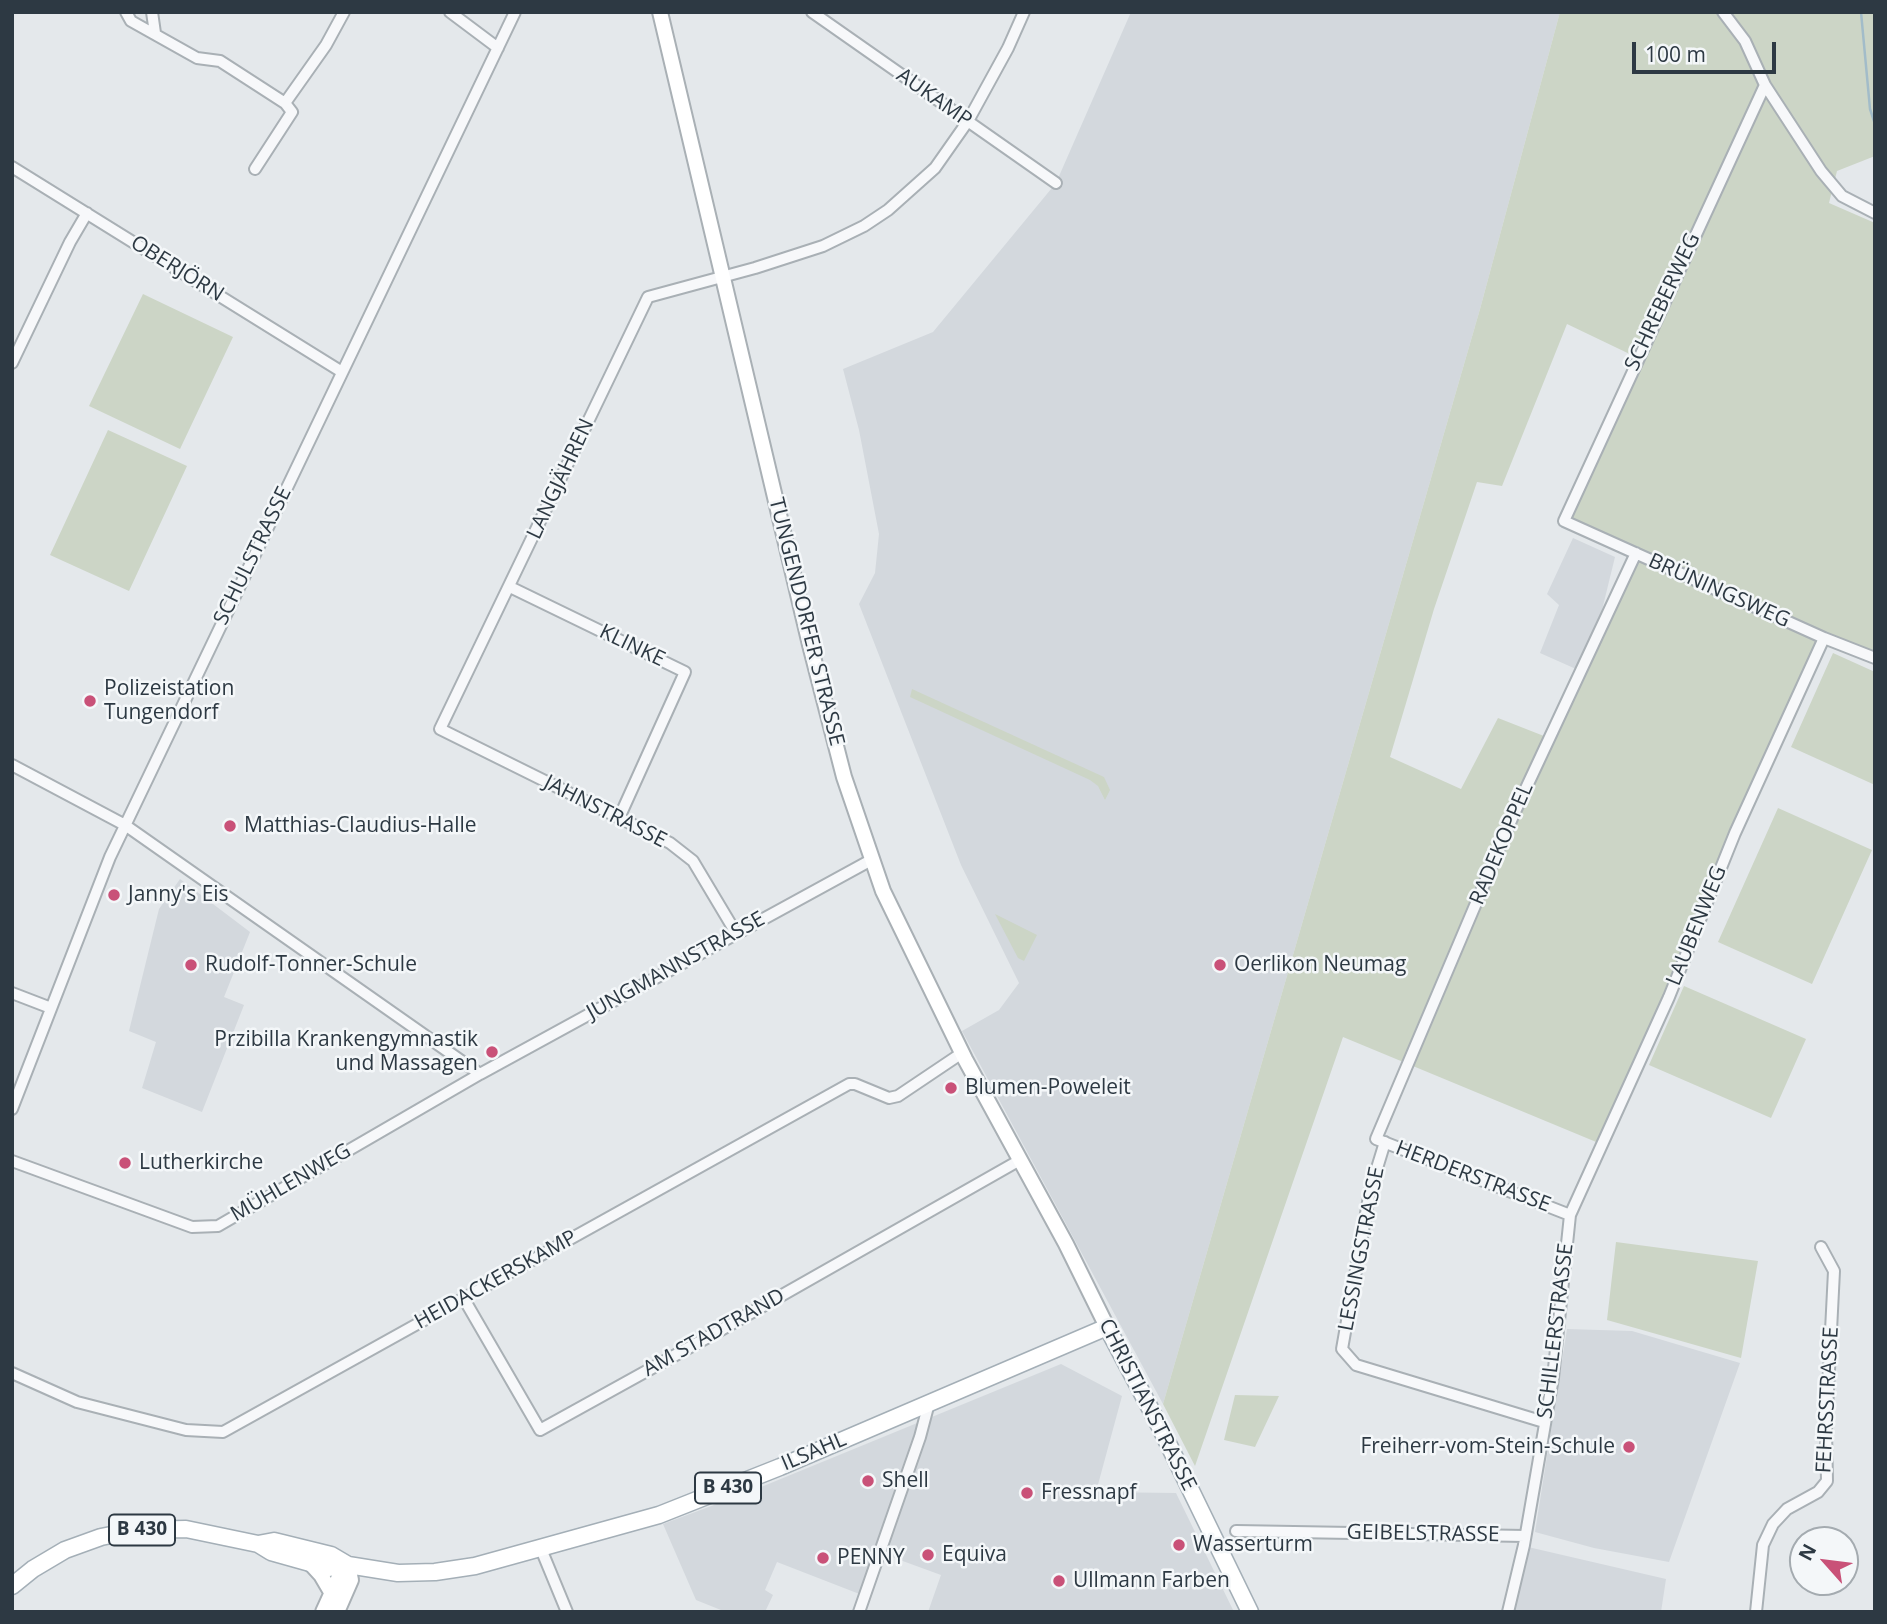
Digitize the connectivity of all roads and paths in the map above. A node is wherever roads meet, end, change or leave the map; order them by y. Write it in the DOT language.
graph roads {
  1 [pos="127,12"];
  2 [pos="152,12"];
  3 [pos="344,12"];
  4 [pos="450,12"];
  5 [pos="515,12"];
  6 [pos="660,12"];
  7 [pos="812,12"];
  8 [pos="1024,12"];
  9 [pos="1723,12"];
  10 [pos="155,33"];
  11 [pos="498,48"];
  12 [pos="1765,85"];
  13 [pos="285,103"];
  14 [pos="968,121"];
  15 [pos="12,167"];
  16 [pos="255,169"];
  17 [pos="1056,183"];
  18 [pos="87,213"];
  19 [pos="1875,213"];
  20 [pos="722,275"];
  21 [pos="12,363"];
  22 [pos="342,372"];
  23 [pos="1564,521"];
  24 [pos="1636,553"];
  25 [pos="510,587"];
  26 [pos="1824,638"];
  27 [pos="1875,658"];
  28 [pos="440,729"];
  29 [pos="12,765"];
  30 [pos="619,818"];
  31 [pos="125,825"];
  32 [pos="873,859"];
  33 [pos="736,933"];
  34 [pos="12,993"];
  35 [pos="51,1008"];
  36 [pos="962,1053"];
  37 [pos="480,1074"];
  38 [pos="12,1109"];
  39 [pos="1380,1141"];
  40 [pos="1020,1160"];
  41 [pos="12,1161"];
  42 [pos="1042,1200"];
  43 [pos="1570,1215"];
  44 [pos="1821,1247"];
  45 [pos="464,1298"];
  46 [pos="1107,1327"];
  47 [pos="12,1373"];
  48 [pos="929,1403"];
  49 [pos="1544,1422"];
  50 [pos="1237,1531"];
  51 [pos="1525,1536"];
  52 [pos="258,1544"];
  53 [pos="541,1549"];
  54 [pos="310,1563"];
  55 [pos="348,1565"];
  56 [pos="12,1586"];
  57 [pos="331,1592"];
  58 [pos="323,1612"];
  59 [pos="337,1612"];
  60 [pos="567,1612"];
  61 [pos="859,1612"];
  62 [pos="1250,1612"];
  63 [pos="1508,1612"];
  64 [pos="1756,1612"];
  1 -- 10 [label="street"];
  2 -- 10 [label="street"];
  3 -- 13 [label="street"];
  4 -- 11 [label="street"];
  5 -- 11 [label="street, SCHULSTRASSE"];
  6 -- 20 [label="main road, TUNGENDORFER STRASSE"];
  7 -- 14 [label="street, AUKAMP"];
  8 -- 14 [label="street, LANGJÄHREN"];
  9 -- 12 [label="street"];
  10 -- 13 [label="street"];
  11 -- 22 [label="street, SCHULSTRASSE"];
  12 -- 19 [label="street"];
  12 -- 23 [label="street, SCHREBERWEG"];
  13 -- 16 [label="street"];
  14 -- 17 [label="street, AUKAMP"];
  14 -- 20 [label="street, LANGJÄHREN"];
  15 -- 18 [label="street, OBERJÖRN"];
  18 -- 21 [label="street"];
  18 -- 22 [label="street, OBERJÖRN"];
  20 -- 25 [label="street, LANGJÄHREN"];
  20 -- 32 [label="main road, TUNGENDORFER STRASSE"];
  22 -- 31 [label="street, SCHULSTRASSE"];
  23 -- 24 [label="street, BRÜNINGSWEG"];
  24 -- 26 [label="street, BRÜNINGSWEG"];
  24 -- 39 [label="street, RADEKOPPEL"];
  25 -- 28 [label="street, LANGJÄHREN"];
  25 -- 30 [label="street, KLINKE"];
  26 -- 27 [label="street, BRÜNINGSWEG"];
  26 -- 43 [label="street, LAUBENWEG"];
  28 -- 30 [label="street, JAHNSTRASSE"];
  29 -- 31 [label="street"];
  30 -- 33 [label="street, JAHNSTRASSE"];
  31 -- 35 [label="street, SCHULSTRASSE"];
  31 -- 37 [label="street"];
  32 -- 33 [label="street, JUNGMANNSTRASSE"];
  32 -- 36 [label="main road, TUNGENDORFER STRASSE"];
  33 -- 37 [label="street, JUNGMANNSTRASSE"];
  34 -- 35 [label="street"];
  35 -- 38 [label="street, SCHULSTRASSE"];
  36 -- 40 [label="main road, TUNGENDORFER STRASSE"];
  36 -- 45 [label="street, HEIDACKERSKAMP"];
  37 -- 41 [label="street, MÜHLENWEG"];
  39 -- 43 [label="street, HERDERSTRASSE"];
  39 -- 49 [label="street, LESSINGSTRASSE"];
  40 -- 42 [label="main road, TUNGENDORFER STRASSE"];
  40 -- 45 [label="street, AM STADTRAND"];
  42 -- 46 [label="main road, CHRISTIANSTRASSE"];
  43 -- 49 [label="street, SCHILLERSTRASSE"];
  44 -- 64 [label="street, FEHRSSTRASSE"];
  45 -- 47 [label="street, HEIDACKERSKAMP"];
  46 -- 48 [label="main road, ILSAHL / B 430"];
  46 -- 62 [label="main road, CHRISTIANSTRASSE"];
  48 -- 53 [label="main road, ILSAHL / B 430"];
  48 -- 61 [label="street"];
  49 -- 51 [label="street, SCHILLERSTRASSE"];
  50 -- 51 [label="street, GEIBELSTRASSE"];
  51 -- 63 [label="street, SCHILLERSTRASSE"];
  52 -- 54 [label="main road, B 430"];
  52 -- 55 [label="main road, B 430"];
  52 -- 56 [label="main road, B 430"];
  53 -- 55 [label="main road, ILSAHL / B 430"];
  53 -- 60 [label="street"];
  54 -- 55 [label="main road, B 430"];
  54 -- 57 [label="main road"];
  55 -- 57 [label="main road"];
  55 -- 59 [label="main road"];
  57 -- 58 [label="main road"];
}
